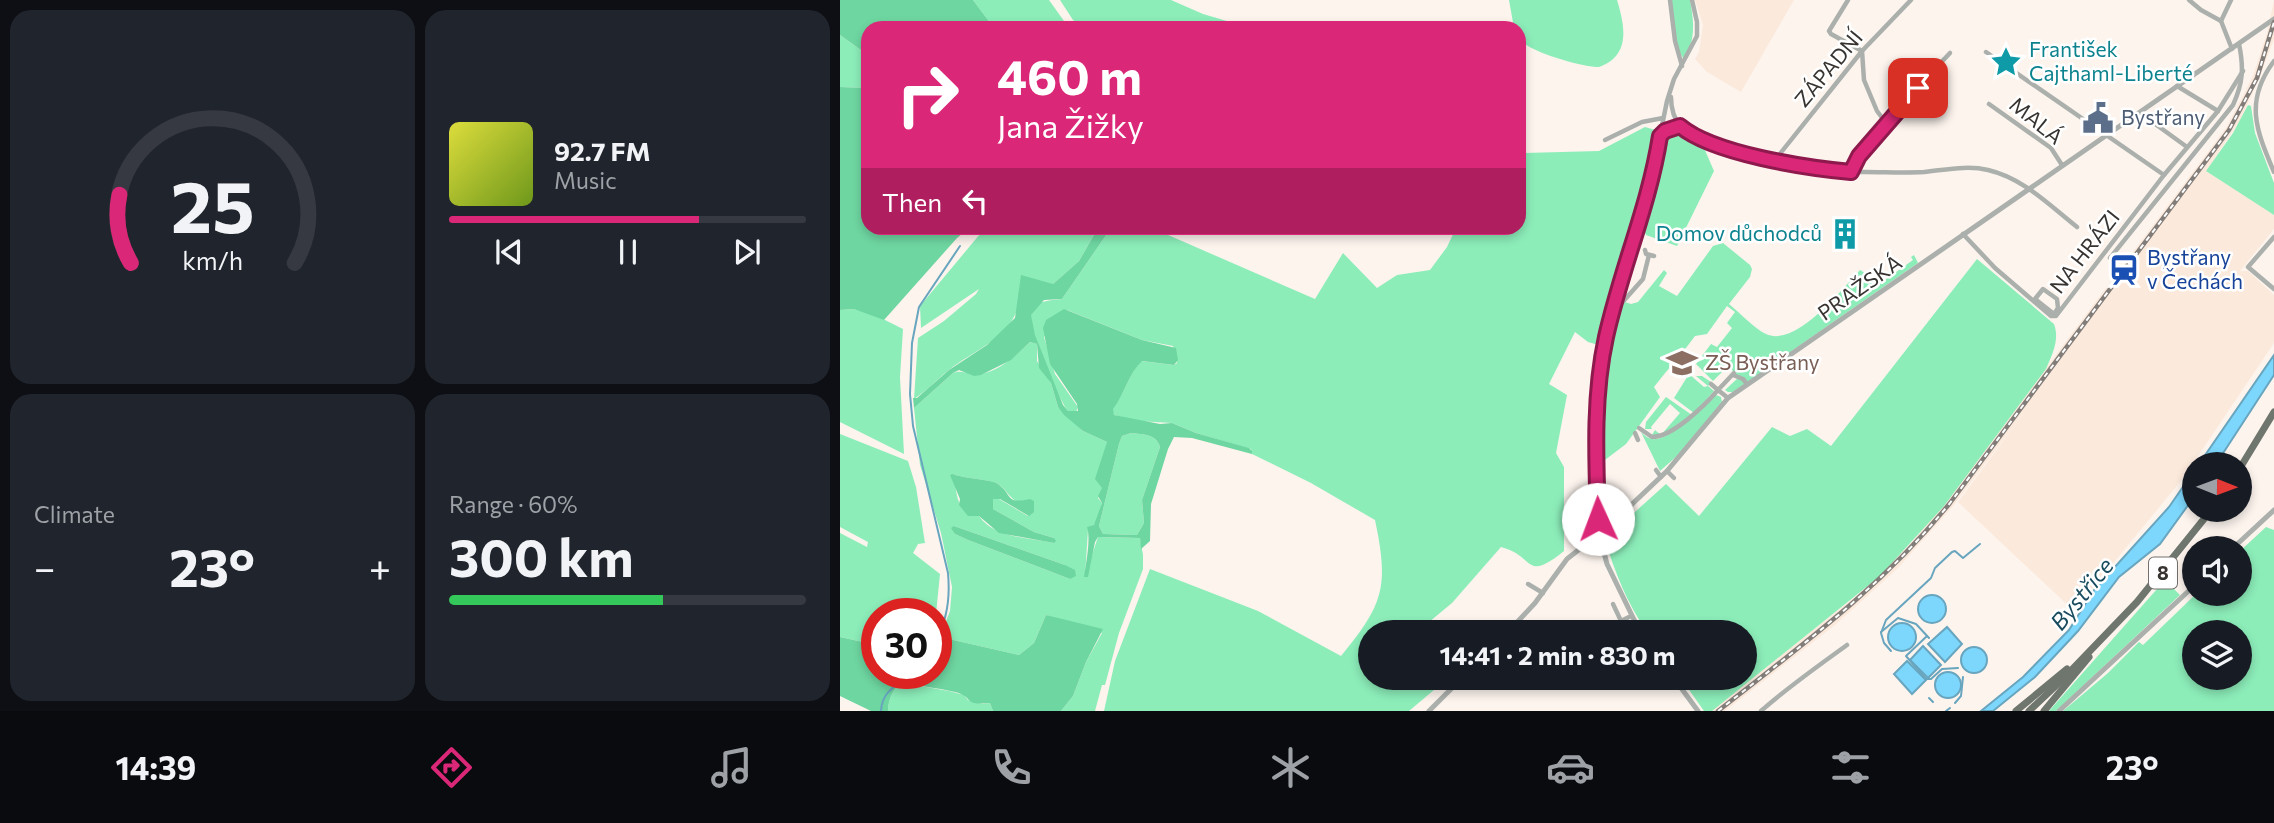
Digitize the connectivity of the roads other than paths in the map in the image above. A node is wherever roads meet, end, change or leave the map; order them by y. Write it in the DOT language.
graph roads {
  1 [pos="1670,0"];
  2 [pos="1692,0"];
  3 [pos="1848,0"];
  4 [pos="1911,0"];
  5 [pos="2189,0"];
  6 [pos="2231,0"];
  7 [pos="2274,19"];
  8 [pos="2221,20"];
  9 [pos="2239,44"];
  10 [pos="2232,49"];
  11 [pos="1862,51"];
  12 [pos="1986,52"];
  13 [pos="1950,53"];
  14 [pos="2274,61"];
  15 [pos="1682,66"];
  16 [pos="2244,71"];
  17 [pos="2177,86"];
  18 [pos="1671,88"];
  19 [pos="1989,104"];
  20 [pos="2218,111"];
  21 [pos="2140,113"];
  22 [pos="1663,118"];
  23 [pos="1886,122"];
  24 [pos="1680,126"];
  25 [pos="2107,134"];
  26 [pos="1660,136"];
  27 [pos="1605,140"];
  28 [pos="2187,147"];
  29 [pos="1775,160"];
  30 [pos="2062,165"];
  31 [pos="1851,172"];
  32 [pos="2274,172"];
  33 [pos="2164,174"];
  34 [pos="2028,188"];
  35 [pos="2077,228"];
  36 [pos="1963,234"];
  37 [pos="2274,237"];
  38 [pos="1645,250"];
  39 [pos="2110,258"];
  40 [pos="2274,289"];
  41 [pos="1614,305"];
  42 [pos="2057,312"];
  43 [pos="1711,384"];
  44 [pos="1747,384"];
  45 [pos="1718,390"];
  46 [pos="1728,398"];
  47 [pos="2274,412"];
  48 [pos="1639,428"];
  49 [pos="1655,430"];
  50 [pos="1644,432"];
  51 [pos="1635,433"];
  52 [pos="1638,440"];
  53 [pos="2250,452"];
  54 [pos="1656,470"];
  55 [pos="1667,471"];
  56 [pos="1661,477"];
  57 [pos="1674,478"];
  58 [pos="2274,510"];
  59 [pos="2202,522"];
  60 [pos="1599,534"];
  61 [pos="2246,536"];
  62 [pos="1528,584"];
  63 [pos="1543,593"];
  64 [pos="2182,597"];
  65 [pos="1613,604"];
  66 [pos="1631,617"];
  67 [pos="1519,620"];
  68 [pos="1619,620"];
  69 [pos="1626,620"];
  70 [pos="1633,620"];
  71 [pos="1847,645"];
  72 [pos="2090,654"];
  73 [pos="1450,690"];
  74 [pos="1683,690"];
  75 [pos="1429,711"];
  76 [pos="1698,711"];
  77 [pos="1761,711"];
  78 [pos="2016,711"];
  79 [pos="2029,711"];
  80 [pos="2035,711"];
  81 [pos="2044,711"];
  82 [pos="2059,711"];
  1 -- 15 [label="street"];
  2 -- 15 [label="street"];
  3 -- 11 [label="street"];
  4 -- 11 [label="street, ZÁPADNÍ"];
  5 -- 8 [label="street"];
  6 -- 8 [label="street"];
  7 -- 9 [label="street, PRAŽSKÁ"];
  8 -- 10 [label="street"];
  9 -- 10 [label="street, PRAŽSKÁ"];
  9 -- 16 [label="street"];
  10 -- 17 [label="street, PRAŽSKÁ"];
  11 -- 23 [label="street"];
  11 -- 29 [label="street, ZÁPADNÍ"];
  12 -- 25 [label="street"];
  13 -- 23 [label="street"];
  14 -- 32 [label="street"];
  15 -- 18 [label="street"];
  16 -- 20 [label="street, NA HRÁZI"];
  16 -- 39 [label="street"];
  17 -- 20 [label="street"];
  17 -- 21 [label="street, PRAŽSKÁ"];
  18 -- 22 [label="street"];
  18 -- 24 [label="street"];
  19 -- 30 [label="street, MALÁ"];
  20 -- 28 [label="street, NA HRÁZI"];
  21 -- 25 [label="street, PRAŽSKÁ"];
  21 -- 28 [label="street"];
  22 -- 26 [label="street"];
  22 -- 27 [label="street"];
  23 -- 31 [label="street"];
  24 -- 26 [label="street"];
  24 -- 29 [label="street"];
  25 -- 30 [label="street, PRAŽSKÁ"];
  25 -- 33 [label="street"];
  26 -- 41 [label="street"];
  28 -- 33 [label="street, NA HRÁZI"];
  29 -- 31 [label="street"];
  30 -- 34 [label="street, PRAŽSKÁ"];
  31 -- 34 [label="street"];
  33 -- 42 [label="street, NA HRÁZI"];
  34 -- 35 [label="street"];
  34 -- 36 [label="street, PRAŽSKÁ"];
  36 -- 42 [label="street, NA HRÁZI"];
  36 -- 44 [label="street, PRAŽSKÁ"];
  37 -- 40 [label="street"];
  38 -- 41 [label="street"];
  41 -- 60 [label="street"];
  42 -- 42 [label="street"];
  43 -- 45 [label="street"];
  44 -- 45 [label="street"];
  44 -- 46 [label="street, PRAŽSKÁ"];
  45 -- 46 [label="street"];
  45 -- 50 [label="street"];
  46 -- 55 [label="street, PRAŽSKÁ"];
  47 -- 53 [label="main road"];
  48 -- 50 [label="street"];
  49 -- 50 [label="street"];
  51 -- 52 [label="street"];
  54 -- 56 [label="street"];
  55 -- 56 [label="street, PRAŽSKÁ"];
  55 -- 57 [label="street"];
  56 -- 60 [label="street, PRAŽSKÁ"];
  58 -- 61 [label="street"];
  59 -- 72 [label="main road, 8"];
  60 -- 63 [label="street, PRAŽSKÁ"];
  60 -- 66 [label="street"];
  62 -- 63 [label="street"];
  63 -- 67 [label="street, PRAŽSKÁ"];
  64 -- 82 [label="street"];
  65 -- 68 [label="street"];
  66 -- 69 [label="street"];
  66 -- 70 [label="street"];
  71 -- 77 [label="street"];
  72 -- 78 [label="main road, 8"];
  72 -- 79 [label="main road"];
  72 -- 80 [label="main road"];
  72 -- 81 [label="main road, 8"];
  73 -- 75 [label="street"];
  74 -- 76 [label="street"];
}
